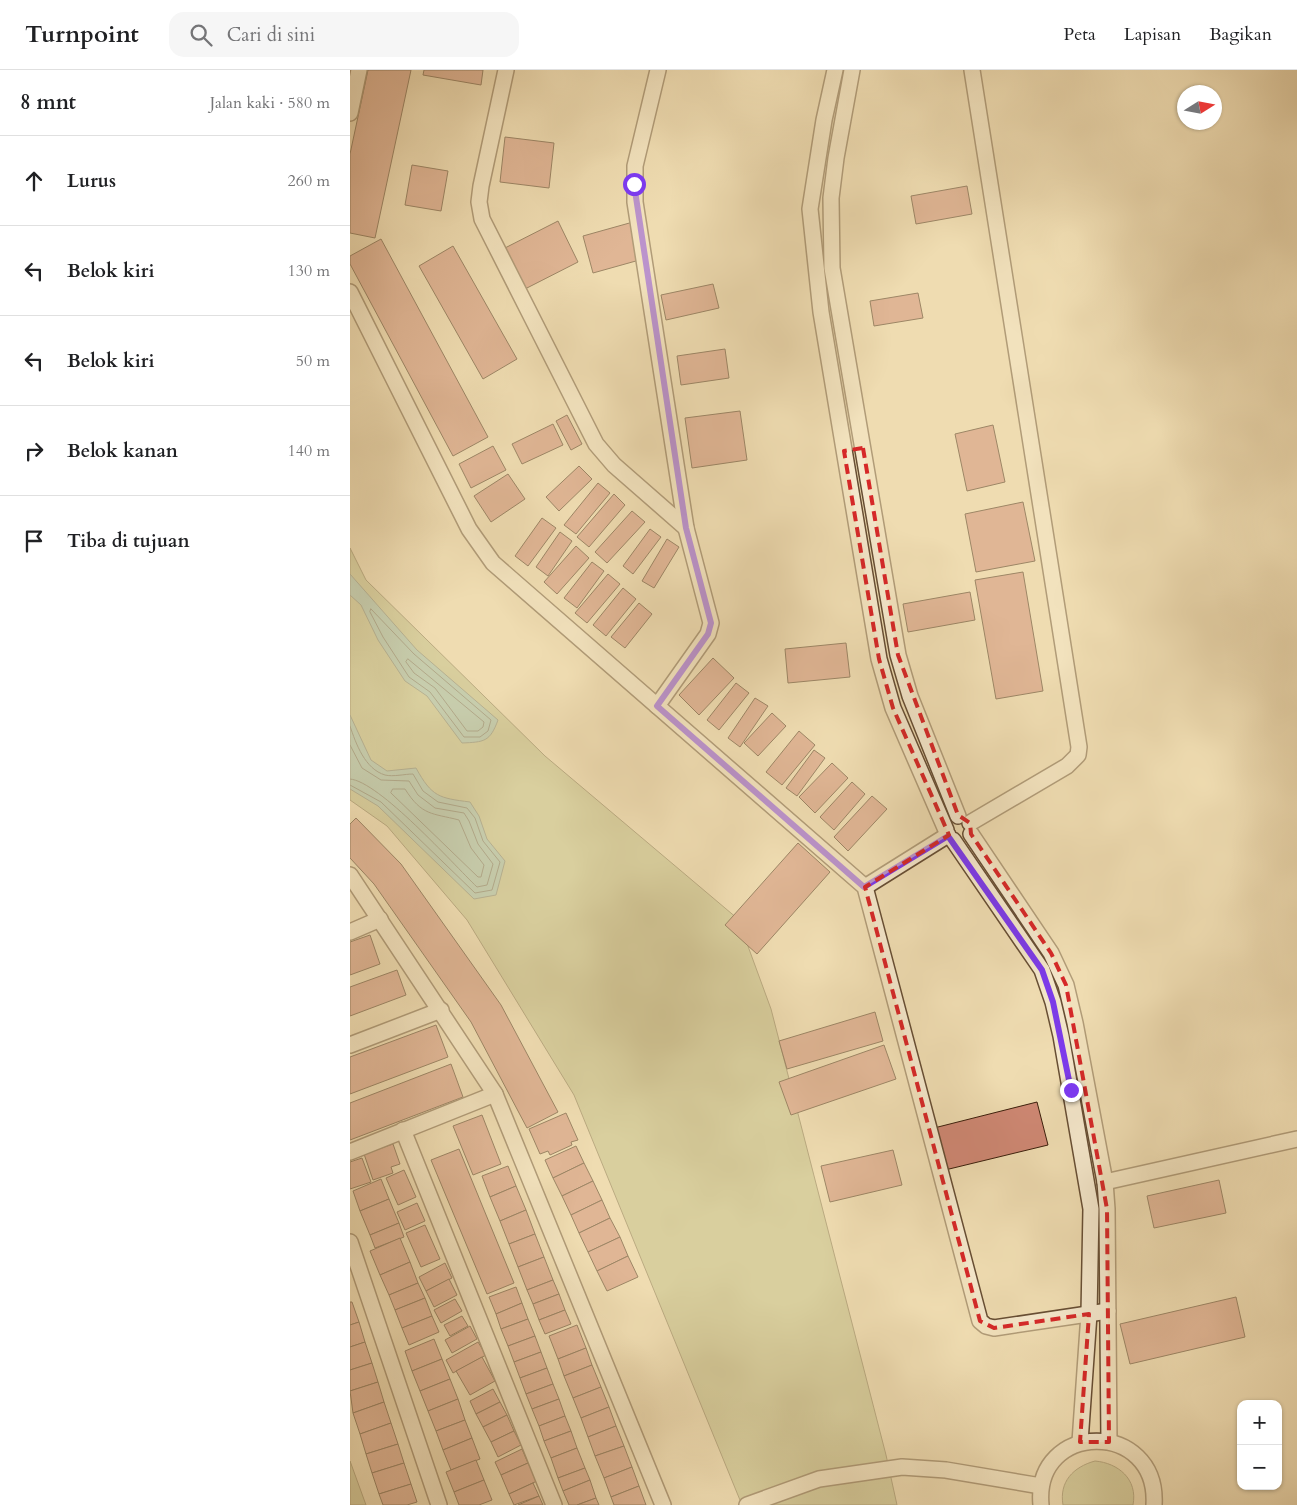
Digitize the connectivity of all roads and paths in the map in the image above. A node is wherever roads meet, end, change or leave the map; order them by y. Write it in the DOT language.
graph roads {
  1 [pos="359,70"];
  2 [pos="506,70"];
  3 [pos="658,70"];
  4 [pos="835,70"];
  5 [pos="852,70"];
  6 [pos="972,70"];
  7 [pos="350,113"];
  8 [pos="350,292"];
  9 [pos="863,448"];
  10 [pos="844,451"];
  11 [pos="686,528"];
  12 [pos="657,706"];
  13 [pos="967,824"];
  14 [pos="949,835"];
  15 [pos="350,876"];
  16 [pos="864,887"];
  17 [pos="380,919"];
  18 [pos="350,932"];
  19 [pos="441,1010"];
  20 [pos="350,1045"];
  21 [pos="495,1094"];
  22 [pos="403,1130"];
  23 [pos="1297,1139"];
  24 [pos="350,1152"];
  25 [pos="1105,1182"];
  26 [pos="350,1242"];
  27 [pos="1108,1311"];
  28 [pos="1089,1314"];
  29 [pos="1080,1442"];
  30 [pos="1109,1442"];
  31 [pos="1041,1486"];
  32 [pos="439,1505"];
  33 [pos="554,1505"];
  34 [pos="663,1505"];
  35 [pos="747,1505"];
  36 [pos="1041,1505"];
  37 [pos="1154,1505"];
  1 -- 7 [label="street"];
  2 -- 11 [label="street"];
  3 -- 11 [label="street"];
  4 -- 10 [label="street"];
  5 -- 9 [label="street"];
  6 -- 13 [label="street"];
  8 -- 12 [label="street"];
  9 -- 10 [label="street"];
  9 -- 13 [label="street"];
  10 -- 14 [label="street"];
  11 -- 12 [label="street"];
  12 -- 16 [label="street"];
  13 -- 14 [label="street"];
  13 -- 14 [label="street"];
  13 -- 25 [label="street"];
  14 -- 16 [label="street"];
  14 -- 28 [label="street"];
  15 -- 17 [label="street"];
  16 -- 28 [label="street"];
  17 -- 18 [label="street"];
  17 -- 19 [label="street"];
  19 -- 20 [label="street"];
  19 -- 21 [label="street"];
  21 -- 22 [label="street"];
  21 -- 34 [label="street"];
  22 -- 24 [label="street"];
  22 -- 33 [label="street"];
  23 -- 25 [label="street"];
  25 -- 27 [label="street"];
  26 -- 32 [label="street"];
  27 -- 28 [label="street"];
  27 -- 30 [label="street"];
  28 -- 29 [label="street"];
  29 -- 30 [label="street"];
  29 -- 31 [label="street"];
  30 -- 37 [label="street"];
  31 -- 35 [label="street"];
  31 -- 36 [label="street"];
}
